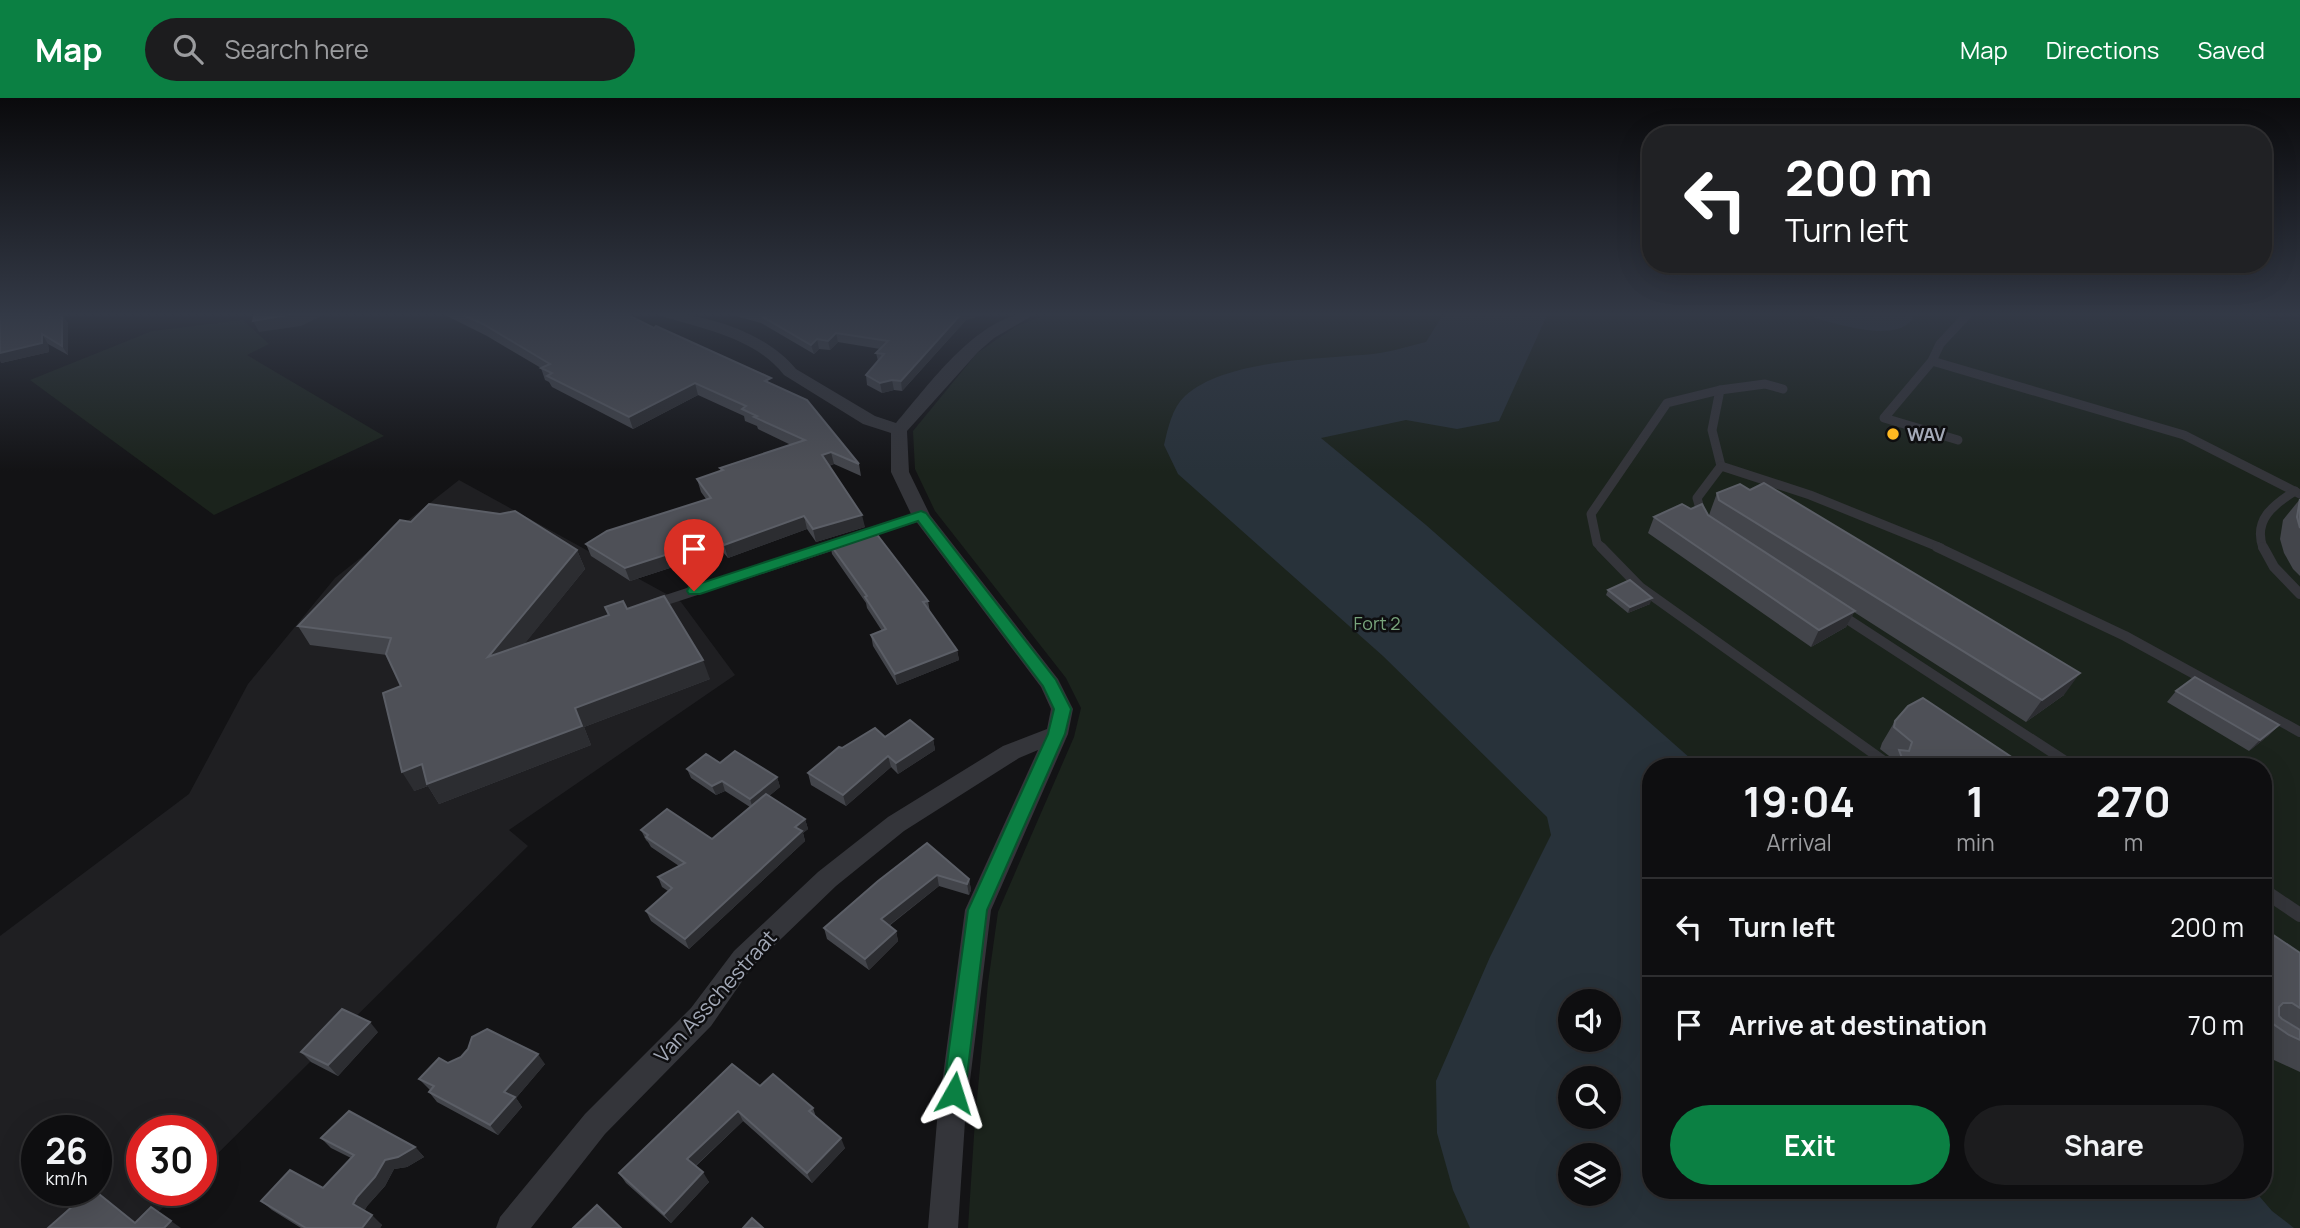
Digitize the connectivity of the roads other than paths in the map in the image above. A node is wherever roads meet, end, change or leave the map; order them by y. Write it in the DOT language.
graph roads {
  1 [pos="787,366"];
  2 [pos="954,366"];
  3 [pos="1928,366"];
  4 [pos="1948,366"];
  5 [pos="1783,389"];
  6 [pos="1720,390"];
  7 [pos="899,430"];
  8 [pos="1958,440"];
  9 [pos="1721,466"];
  10 [pos="2297,493"];
  11 [pos="921,516"];
  12 [pos="1705,526"];
  13 [pos="2300,594"];
  14 [pos="648,606"];
  15 [pos="1832,608"];
  16 [pos="2300,732"];
  17 [pos="1057,734"];
  18 [pos="1880,758"];
  19 [pos="2061,758"];
  20 [pos="2272,896"];
  21 [pos="2300,915"];
  22 [pos="511,1228"];
  23 [pos="943,1228"];
  1 -- 7 [label="street"];
  2 -- 7 [label="street"];
  3 -- 8 [label="lane"];
  4 -- 10 [label="lane"];
  5 -- 6 [label="lane"];
  6 -- 9 [label="lane"];
  6 -- 18 [label="lane"];
  7 -- 11 [label="street"];
  9 -- 12 [label="lane"];
  9 -- 16 [label="lane"];
  10 -- 13 [label="lane"];
  11 -- 14 [label="lane"];
  11 -- 17 [label="street"];
  15 -- 19 [label="lane"];
  17 -- 22 [label="street, Van Asschestraat"];
  17 -- 23 [label="street"];
  20 -- 21 [label="lane"];
}
